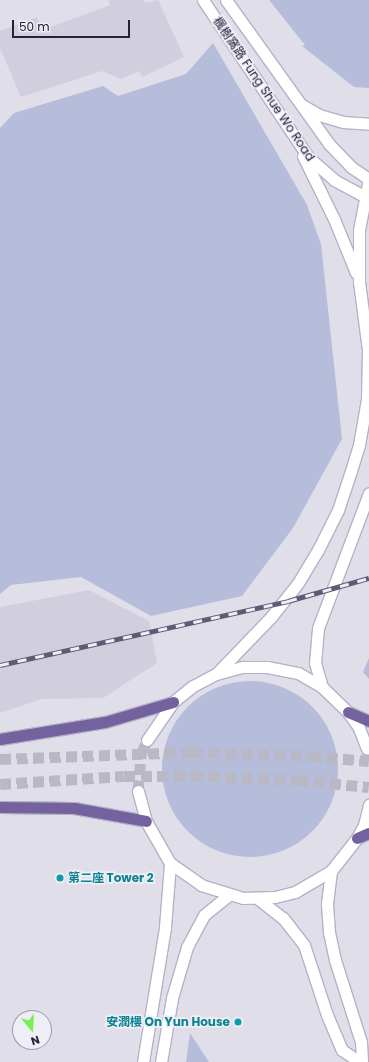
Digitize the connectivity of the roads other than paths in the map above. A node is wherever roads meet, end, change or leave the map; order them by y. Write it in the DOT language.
graph roads {
  1 [pos="203,0"];
  2 [pos="226,0"];
  3 [pos="298,103"];
  4 [pos="369,124"];
  5 [pos="290,130"];
  6 [pos="369,178"];
  7 [pos="366,198"];
  8 [pos="359,282"];
  9 [pos="369,493"];
  10 [pos="216,674"];
  11 [pos="322,687"];
  12 [pos="173,702"];
  13 [pos="348,712"];
  14 [pos="369,721"];
  15 [pos="0,739"];
  16 [pos="147,740"];
  17 [pos="367,749"];
  18 [pos="138,791"];
  19 [pos="369,805"];
  20 [pos="0,807"];
  21 [pos="146,821"];
  22 [pos="369,833"];
  23 [pos="357,838"];
  24 [pos="170,863"];
  25 [pos="330,871"];
  26 [pos="229,895"];
  27 [pos="258,898"];
  28 [pos="143,1062"];
  29 [pos="162,1062"];
  30 [pos="361,1062"];
  1 -- 5 [label="main road, 楓樹窩路 Fung Shue Wo Road"];
  2 -- 3 [label="main road, 楓樹窩路 Fung Shue Wo Road"];
  3 -- 4 [label="main road"];
  3 -- 6 [label="main road, 楓樹窩路 Fung Shue Wo Road"];
  5 -- 7 [label="main road, 楓樹窩路 Fung Shue Wo Road"];
  5 -- 8 [label="main road"];
  6 -- 7 [label="main road"];
  7 -- 8 [label="main road"];
  8 -- 10 [label="main road"];
  9 -- 11 [label="main road"];
  10 -- 11 [label="main road"];
  10 -- 12 [label="main road"];
  11 -- 13 [label="main road"];
  12 -- 15 [label="main road"];
  12 -- 16 [label="main road"];
  13 -- 14 [label="main road"];
  13 -- 17 [label="main road"];
  18 -- 21 [label="main road"];
  19 -- 23 [label="main road"];
  20 -- 21 [label="main road"];
  21 -- 24 [label="main road"];
  22 -- 23 [label="main road"];
  23 -- 25 [label="main road"];
  24 -- 26 [label="main road"];
  24 -- 28 [label="main road"];
  25 -- 27 [label="main road"];
  25 -- 30 [label="main road"];
  26 -- 27 [label="main road"];
  26 -- 29 [label="main road"];
  27 -- 30 [label="main road"];
}
